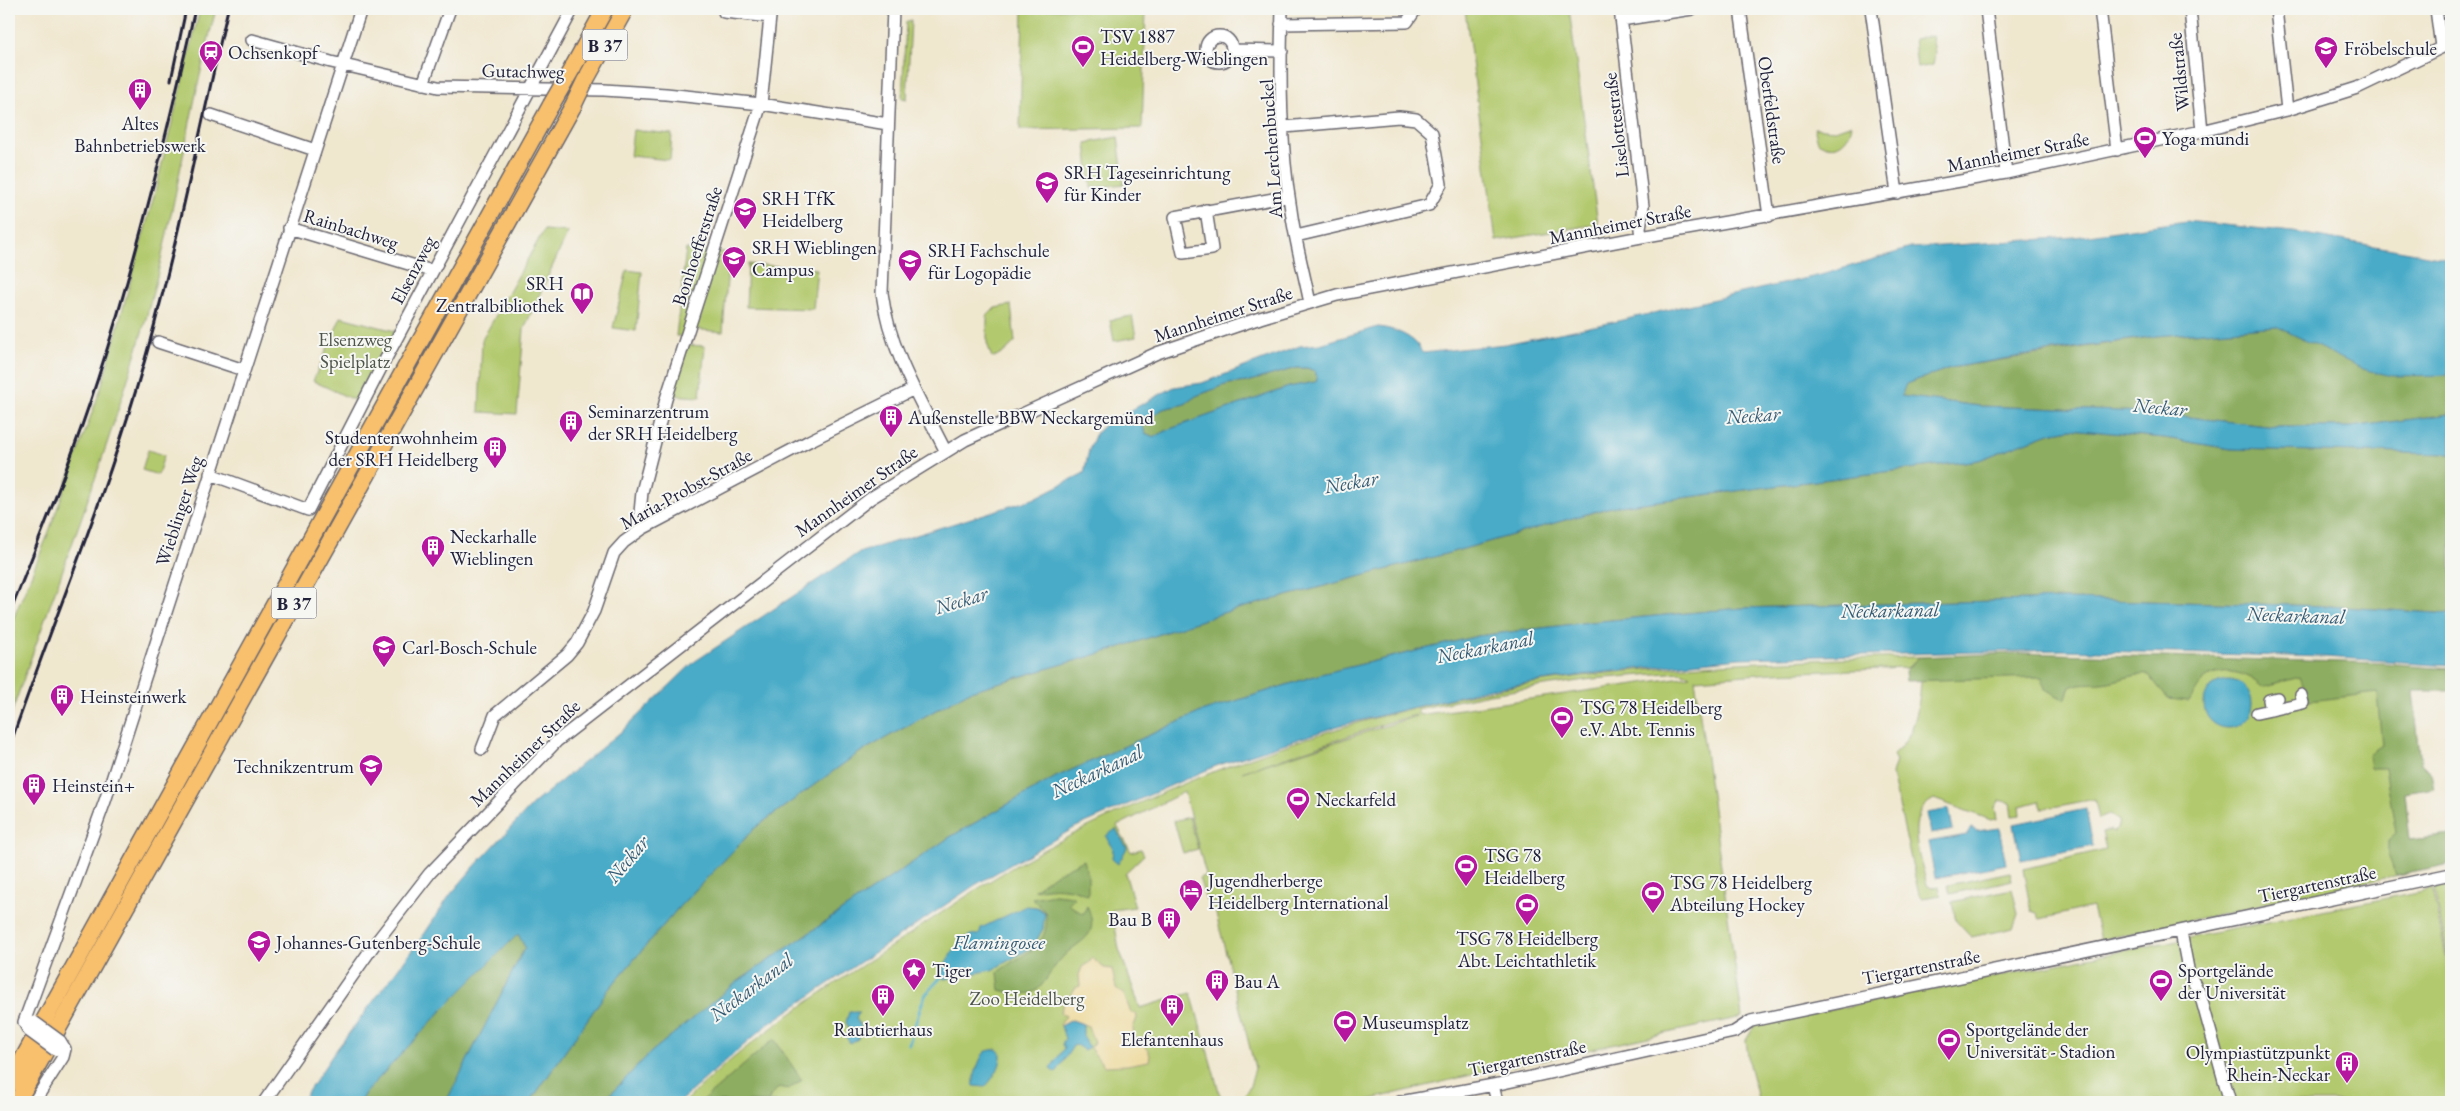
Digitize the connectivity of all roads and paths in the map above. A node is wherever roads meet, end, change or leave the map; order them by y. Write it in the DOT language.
graph roads {
  1 [pos="362,9"];
  2 [pos="450,9"];
  3 [pos="573,9"];
  4 [pos="605,9"];
  5 [pos="625,9"];
  6 [pos="893,9"];
  7 [pos="1282,9"];
  8 [pos="1416,9"];
  9 [pos="1692,9"];
  10 [pos="1740,9"];
  11 [pos="1871,9"];
  12 [pos="1986,9"];
  13 [pos="2100,9"];
  14 [pos="2190,9"];
  15 [pos="2276,9"];
  16 [pos="2436,9"];
  17 [pos="724,12"];
  18 [pos="1621,14"];
  19 [pos="1281,24"];
  20 [pos="252,40"];
  21 [pos="2448,45"];
  22 [pos="1232,50"];
  23 [pos="1282,51"];
  24 [pos="345,65"];
  25 [pos="423,84"];
  26 [pos="530,88"];
  27 [pos="761,104"];
  28 [pos="2287,110"];
  29 [pos="211,115"];
  30 [pos="888,124"];
  31 [pos="1284,127"];
  32 [pos="2202,131"];
  33 [pos="315,150"];
  34 [pos="2117,150"];
  35 [pos="2006,173"];
  36 [pos="1897,193"];
  37 [pos="1288,196"];
  38 [pos="1206,210"];
  39 [pos="1769,216"];
  40 [pos="289,228"];
  41 [pos="1296,236"];
  42 [pos="1641,237"];
  43 [pos="432,271"];
  44 [pos="1310,303"];
  45 [pos="158,342"];
  46 [pos="244,370"];
  47 [pos="914,389"];
  48 [pos="945,450"];
  49 [pos="210,474"];
  50 [pos="642,529"];
  51 [pos="2286,702"];
  52 [pos="2257,713"];
  53 [pos="482,749"];
  54 [pos="2451,874"];
  55 [pos="2181,932"];
  56 [pos="9,1084"];
  57 [pos="1493,1085"];
  58 [pos="18,1102"];
  59 [pos="34,1102"];
  60 [pos="264,1102"];
  61 [pos="1400,1102"];
  62 [pos="1497,1102"];
  63 [pos="2230,1102"];
  1 -- 24 [label="street, Wieblinger Weg"];
  2 -- 25 [label="street"];
  3 -- 26 [label="street, Elsenzweg"];
  4 -- 56 [label="highway, B 37, bridge"];
  5 -- 58 [label="highway, B 37, bridge"];
  6 -- 30 [label="street"];
  7 -- 19 [label="street, Am Lerchenbuckel"];
  8 -- 19 [label="street"];
  9 -- 18 [label="street"];
  10 -- 39 [label="street, Oberfeldstraße"];
  11 -- 36 [label="street"];
  12 -- 35 [label="street"];
  13 -- 34 [label="street"];
  14 -- 32 [label="street, Wildstraße"];
  15 -- 28 [label="street"];
  16 -- 21 [label="street"];
  17 -- 27 [label="street, Bonhoefferstraße"];
  18 -- 42 [label="street, Liselottestraße"];
  19 -- 23 [label="street, Am Lerchenbuckel"];
  20 -- 24 [label="street, Gutachweg"];
  21 -- 28 [label="street, Mannheimer Straße"];
  22 -- 23 [label="street, Am Lerchenbuckel"];
  23 -- 31 [label="street, Am Lerchenbuckel"];
  24 -- 25 [label="street, Gutachweg"];
  24 -- 33 [label="street, Wieblinger Weg"];
  25 -- 26 [label="street, Gutachweg"];
  26 -- 27 [label="street, Gutachweg"];
  26 -- 43 [label="street, Elsenzweg"];
  27 -- 30 [label="street, Gutachweg"];
  27 -- 50 [label="street, Bonhoefferstraße"];
  28 -- 32 [label="street, Mannheimer Straße"];
  29 -- 33 [label="street"];
  30 -- 47 [label="street"];
  31 -- 37 [label="street, Am Lerchenbuckel"];
  31 -- 41 [label="street"];
  32 -- 34 [label="street, Mannheimer Straße"];
  33 -- 40 [label="street, Wieblinger Weg"];
  34 -- 35 [label="street, Mannheimer Straße"];
  35 -- 36 [label="street, Mannheimer Straße"];
  36 -- 39 [label="street, Mannheimer Straße"];
  37 -- 38 [label="street"];
  37 -- 41 [label="street, Am Lerchenbuckel"];
  39 -- 42 [label="street, Mannheimer Straße"];
  40 -- 43 [label="street, Rainbachweg"];
  40 -- 46 [label="street, Wieblinger Weg"];
  41 -- 44 [label="street, Am Lerchenbuckel"];
  42 -- 44 [label="street, Mannheimer Straße"];
  43 -- 49 [label="street, Elsenzweg"];
  44 -- 48 [label="street, Mannheimer Straße"];
  45 -- 46 [label="street"];
  46 -- 49 [label="street, Wieblinger Weg"];
  47 -- 48 [label="street"];
  47 -- 50 [label="street, Maria-Probst-Straße"];
  48 -- 60 [label="street, Mannheimer Straße"];
  49 -- 59 [label="street, Wieblinger Weg, bridge"];
  50 -- 53 [label="street, Maria-Probst-Straße"];
  51 -- 52 [label="street"];
  54 -- 55 [label="street, Tiergartenstraße"];
  55 -- 57 [label="street, Tiergartenstraße"];
  55 -- 63 [label="street"];
  57 -- 61 [label="street, Tiergartenstraße"];
  57 -- 62 [label="street"];
}
